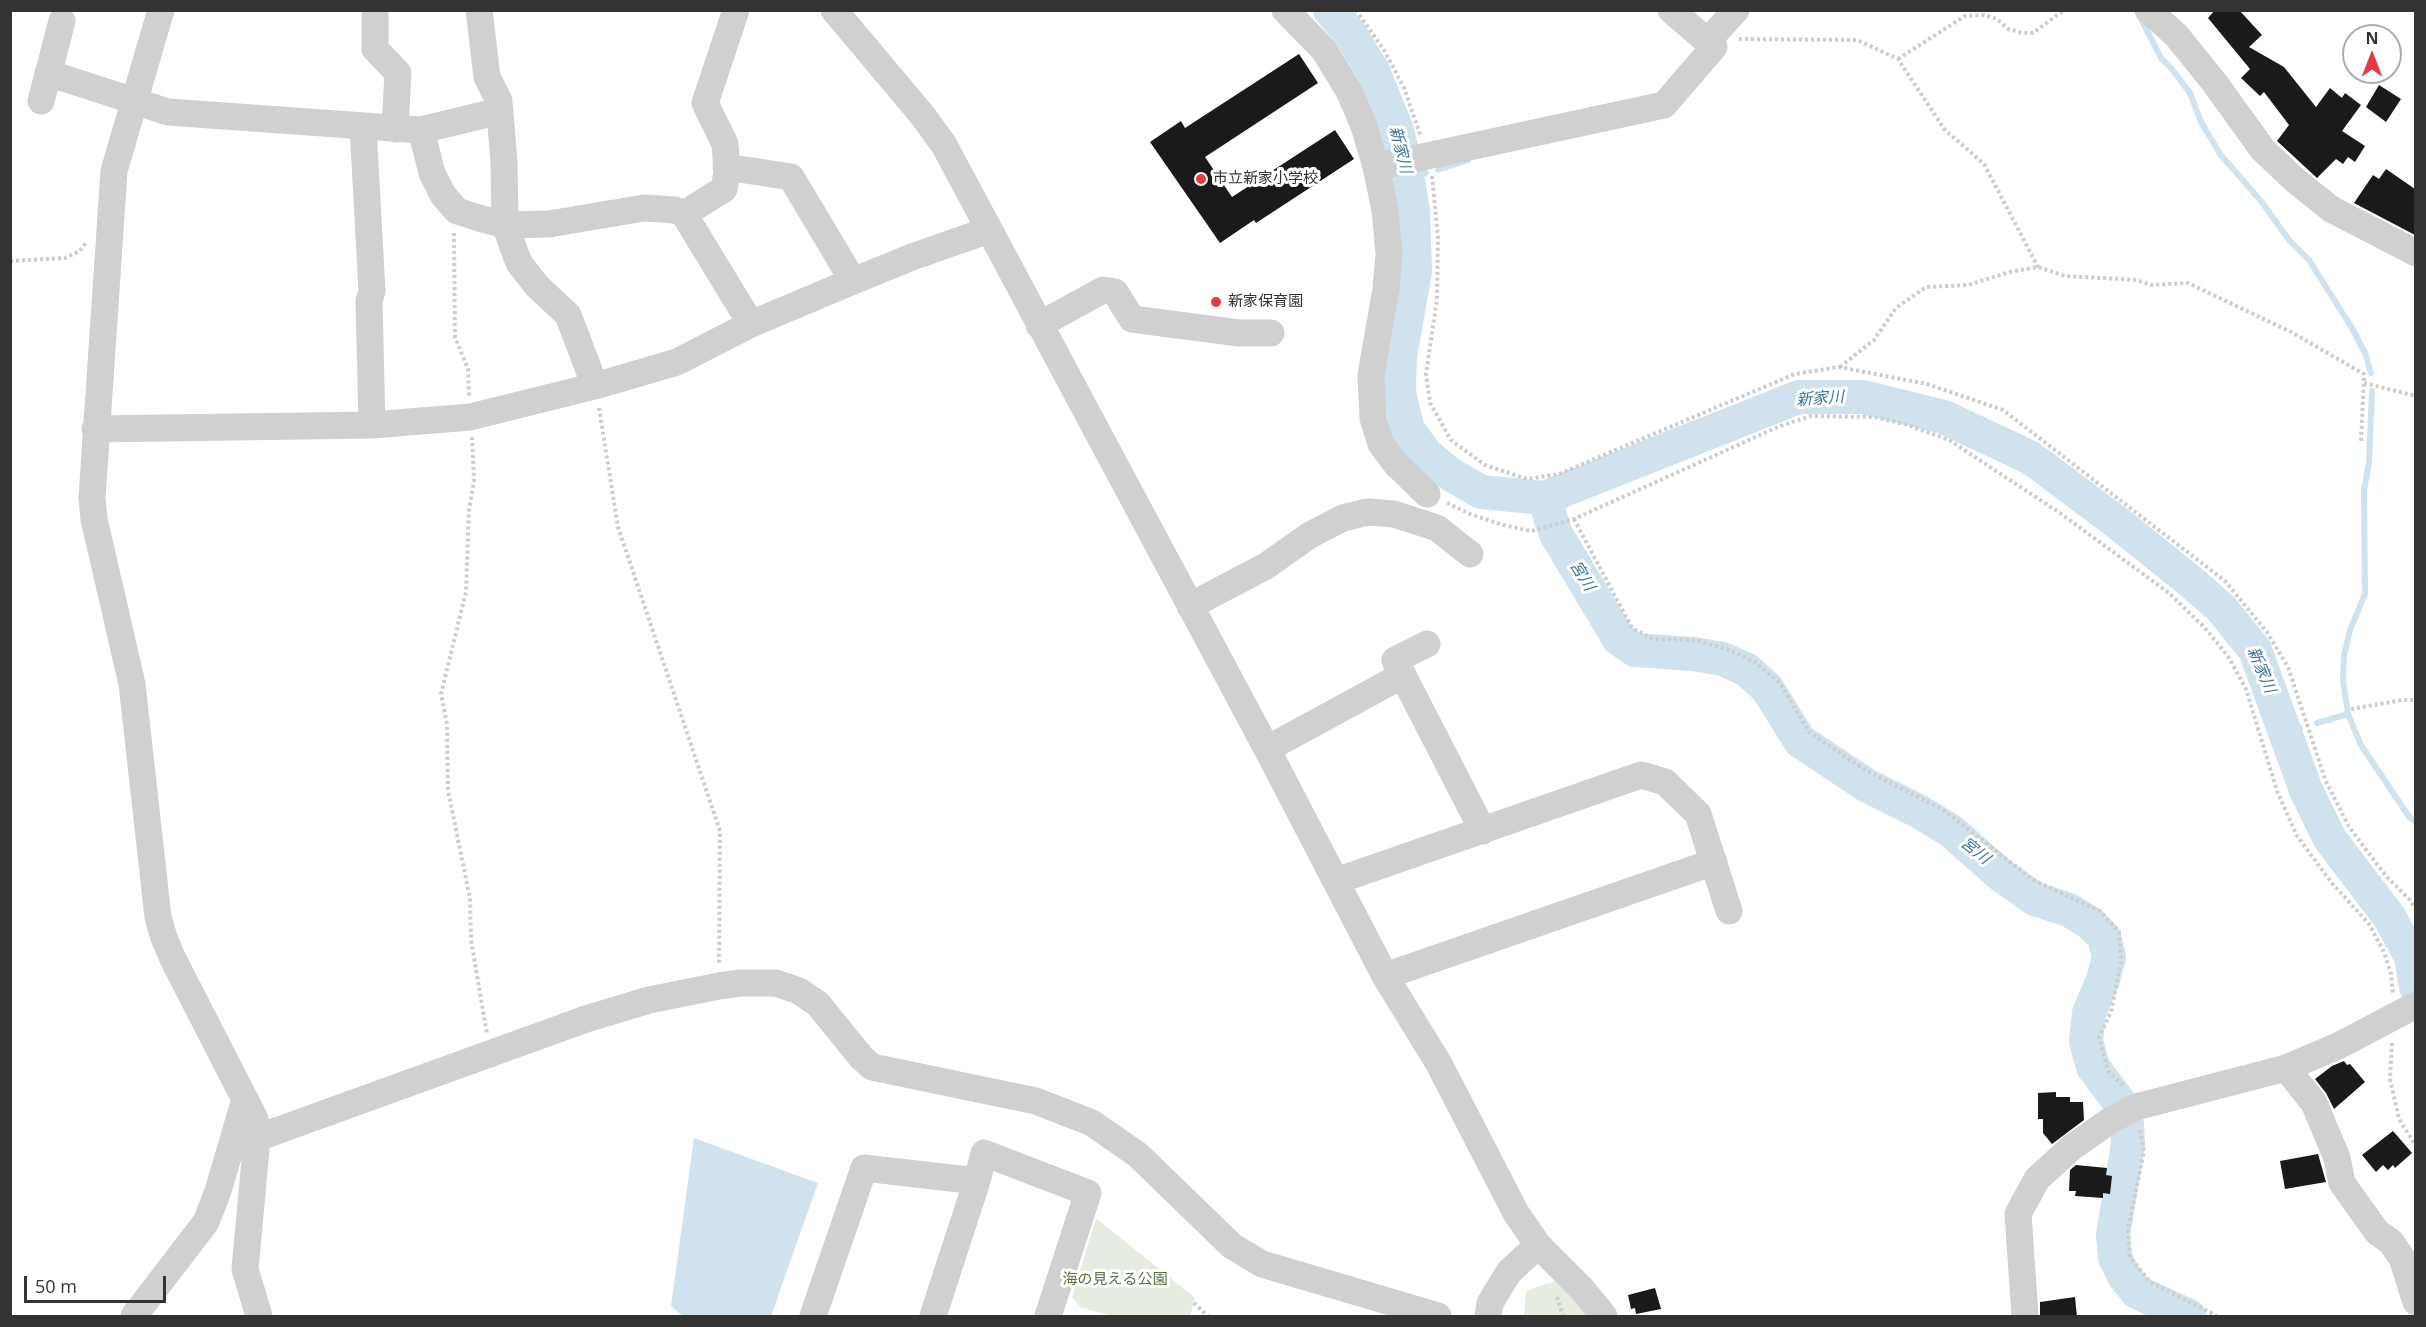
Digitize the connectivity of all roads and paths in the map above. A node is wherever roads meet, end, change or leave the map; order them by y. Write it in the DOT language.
graph roads {
  1 [pos="160,10"];
  2 [pos="375,10"];
  3 [pos="479,10"];
  4 [pos="736,10"];
  5 [pos="834,10"];
  6 [pos="1285,10"];
  7 [pos="1356,10"];
  8 [pos="1671,10"];
  9 [pos="1736,10"];
  10 [pos="2064,10"];
  11 [pos="2148,10"];
  12 [pos="62,21"];
  13 [pos="1710,44"];
  14 [pos="1898,59"];
  15 [pos="48,73"];
  16 [pos="40,101"];
  17 [pos="133,102"];
  18 [pos="500,111"];
  19 [pos="363,126"];
  20 [pos="408,129"];
  21 [pos="1427,156"];
  22 [pos="726,166"];
  23 [pos="1376,167"];
  24 [pos="454,208"];
  25 [pos="684,214"];
  26 [pos="505,225"];
  27 [pos="989,230"];
  28 [pos="92,232"];
  29 [pos="2415,253"];
  30 [pos="10,261"];
  31 [pos="2038,267"];
  32 [pos="853,281"];
  33 [pos="751,324"];
  34 [pos="1039,325"];
  35 [pos="1271,333"];
  36 [pos="1839,367"];
  37 [pos="2364,383"];
  38 [pos="595,386"];
  39 [pos="2415,396"];
  40 [pos="470,417"];
  41 [pos="372,425"];
  42 [pos="95,429"];
  43 [pos="2361,443"];
  44 [pos="1396,464"];
  45 [pos="1427,494"];
  46 [pos="1574,519"];
  47 [pos="1437,528"];
  48 [pos="1470,555"];
  49 [pos="1191,606"];
  50 [pos="1427,644"];
  51 [pos="1403,675"];
  52 [pos="2415,700"];
  53 [pos="2351,709"];
  54 [pos="1267,749"];
  55 [pos="1483,831"];
  56 [pos="1714,862"];
  57 [pos="1336,881"];
  58 [pos="2415,910"];
  59 [pos="1729,911"];
  60 [pos="1385,976"];
  61 [pos="719,986"];
  62 [pos="2405,1010"];
  63 [pos="490,1053"];
  64 [pos="2286,1068"];
  65 [pos="245,1099"];
  66 [pos="2136,1107"];
  67 [pos="257,1137"];
  68 [pos="2415,1146"];
  69 [pos="977,1181"];
  70 [pos="1538,1245"];
  71 [pos="2415,1302"];
  72 [pos="1194,1303"];
  73 [pos="1049,1316"];
  74 [pos="134,1317"];
  75 [pos="259,1317"];
  76 [pos="813,1317"];
  77 [pos="933,1317"];
  78 [pos="1208,1317"];
  79 [pos="1438,1317"];
  80 [pos="1488,1317"];
  81 [pos="1604,1317"];
  82 [pos="2025,1317"];
  83 [pos="2217,1317"];
  1 -- 17 [label="street"];
  2 -- 20 [label="street"];
  3 -- 18 [label="street"];
  4 -- 22 [label="street"];
  5 -- 27 [label="street"];
  6 -- 23 [label="street"];
  7 -- 21 [label="path"];
  8 -- 13 [label="street"];
  9 -- 13 [label="street"];
  10 -- 14 [label="path"];
  11 -- 29 [label="street"];
  12 -- 15 [label="street"];
  13 -- 14 [label="path"];
  13 -- 21 [label="street"];
  14 -- 31 [label="path"];
  15 -- 16 [label="street"];
  15 -- 17 [label="street"];
  17 -- 19 [label="street"];
  17 -- 42 [label="street"];
  18 -- 20 [label="street"];
  18 -- 26 [label="street"];
  19 -- 20 [label="street"];
  19 -- 41 [label="street"];
  20 -- 24 [label="street"];
  21 -- 23 [label="street"];
  21 -- 36 [label="path"];
  22 -- 25 [label="street"];
  22 -- 32 [label="street"];
  23 -- 44 [label="street"];
  24 -- 26 [label="street"];
  24 -- 40 [label="path"];
  25 -- 26 [label="street"];
  25 -- 33 [label="street"];
  26 -- 38 [label="street"];
  27 -- 32 [label="street"];
  27 -- 34 [label="street"];
  28 -- 30 [label="path"];
  31 -- 36 [label="path"];
  31 -- 37 [label="path"];
  32 -- 33 [label="street"];
  33 -- 38 [label="street"];
  34 -- 35 [label="street"];
  34 -- 49 [label="street"];
  36 -- 58 [label="path"];
  37 -- 39 [label="path"];
  37 -- 43 [label="path"];
  38 -- 40 [label="street"];
  38 -- 61 [label="path"];
  40 -- 41 [label="street"];
  40 -- 63 [label="path"];
  41 -- 42 [label="street"];
  42 -- 65 [label="street"];
  44 -- 45 [label="street"];
  44 -- 47 [label="street"];
  45 -- 46 [label="path"];
  46 -- 62 [label="path"];
  46 -- 66 [label="path"];
  47 -- 48 [label="street"];
  47 -- 49 [label="street"];
  49 -- 54 [label="street"];
  50 -- 51 [label="street"];
  51 -- 54 [label="street"];
  51 -- 55 [label="street"];
  52 -- 53 [label="path"];
  54 -- 57 [label="street"];
  55 -- 56 [label="street"];
  55 -- 57 [label="street"];
  56 -- 59 [label="street"];
  56 -- 60 [label="street"];
  57 -- 60 [label="street"];
  60 -- 70 [label="street"];
  61 -- 63 [label="street"];
  61 -- 79 [label="street"];
  62 -- 64 [label="street"];
  62 -- 68 [label="path"];
  63 -- 67 [label="street"];
  64 -- 66 [label="street"];
  64 -- 71 [label="street"];
  65 -- 67 [label="street"];
  65 -- 74 [label="street"];
  66 -- 82 [label="street"];
  66 -- 83 [label="path"];
  67 -- 75 [label="street"];
  69 -- 73 [label="street"];
  69 -- 76 [label="street"];
  69 -- 77 [label="street"];
  70 -- 80 [label="street"];
  70 -- 81 [label="street"];
  72 -- 78 [label="path"];
}
